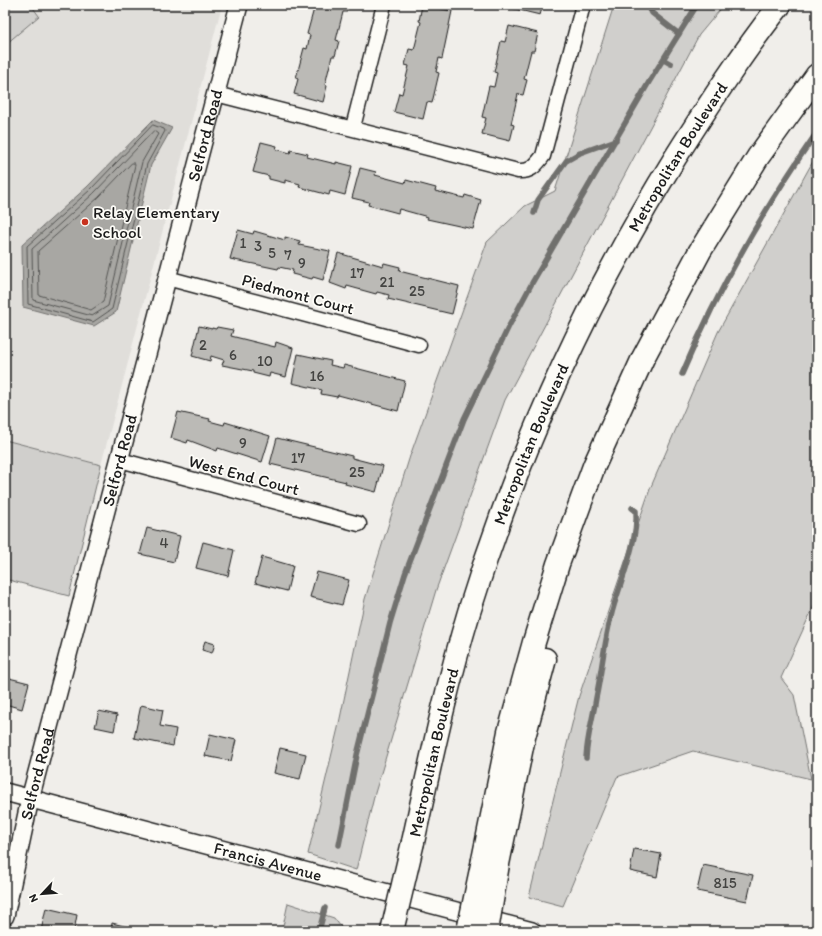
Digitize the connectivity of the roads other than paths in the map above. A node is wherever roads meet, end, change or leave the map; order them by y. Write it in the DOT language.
graph roads {
  1 [pos="239,5"];
  2 [pos="384,5"];
  3 [pos="583,5"];
  4 [pos="780,5"];
  5 [pos="817,75"];
  6 [pos="216,94"];
  7 [pos="353,127"];
  8 [pos="168,278"];
  9 [pos="419,345"];
  10 [pos="120,460"];
  11 [pos="358,524"];
  12 [pos="5,792"];
  13 [pos="30,799"];
  14 [pos="490,862"];
  15 [pos="5,916"];
  16 [pos="392,931"];
  17 [pos="468,931"];
  18 [pos="487,931"];
  19 [pos="532,931"];
  1 -- 6 [label="street, Selford Road"];
  2 -- 7 [label="street"];
  3 -- 7 [label="street"];
  4 -- 16 [label="highway, Metropolitan Boulevard, bridge"];
  5 -- 14 [label="highway"];
  6 -- 7 [label="street"];
  6 -- 8 [label="street, Selford Road"];
  8 -- 9 [label="street, Piedmont Court"];
  8 -- 10 [label="street, Selford Road"];
  10 -- 11 [label="street, West End Court"];
  10 -- 13 [label="street, Selford Road"];
  12 -- 13 [label="street, Francis Avenue"];
  13 -- 15 [label="street, Selford Road"];
  13 -- 19 [label="street, Francis Avenue"];
  14 -- 17 [label="highway, bridge"];
  14 -- 18 [label="highway, bridge"];
}
